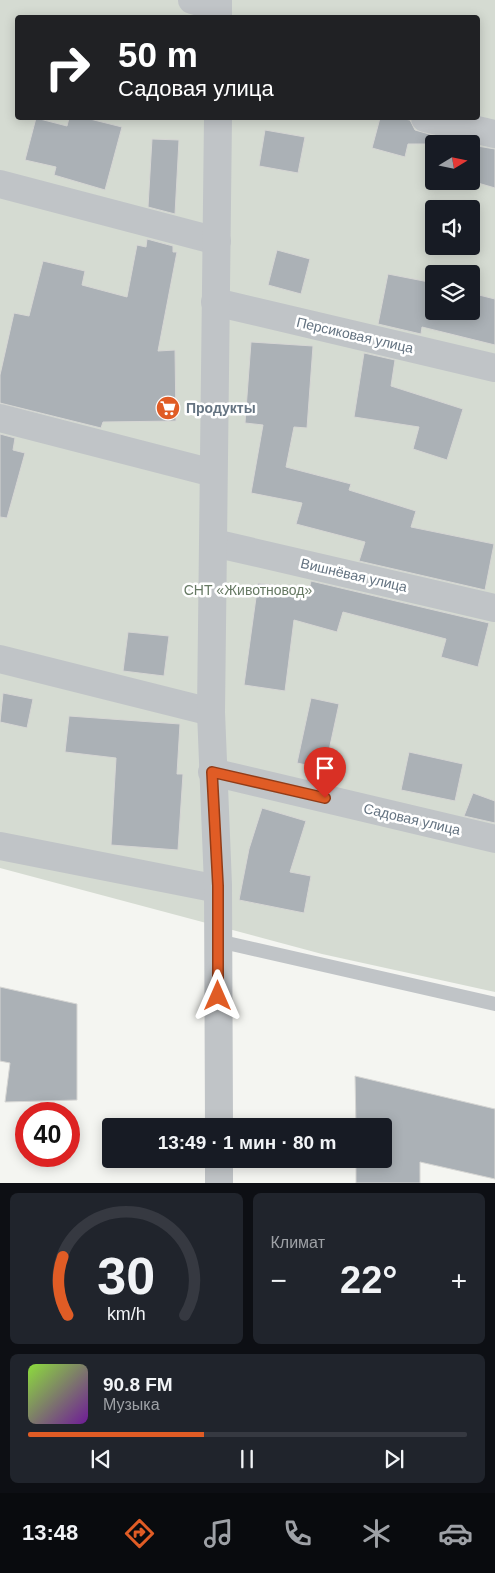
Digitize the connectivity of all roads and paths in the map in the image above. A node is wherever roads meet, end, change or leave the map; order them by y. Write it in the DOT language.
graph roads {
  1 [pos="192,0"];
  2 [pos="218,8"];
  3 [pos="218,120"];
  4 [pos="434,120"];
  5 [pos="495,134"];
  6 [pos="0,184"];
  7 [pos="216,241"];
  8 [pos="215,302"];
  9 [pos="495,368"];
  10 [pos="0,418"];
  11 [pos="213,473"];
  12 [pos="214,543"];
  13 [pos="495,608"];
  14 [pos="0,659"];
  15 [pos="211,712"];
  16 [pos="212,772"];
  17 [pos="495,839"];
  18 [pos="0,846"];
  19 [pos="208,887"];
  20 [pos="213,939"];
  21 [pos="495,1004"];
  22 [pos="209,1118"];
  23 [pos="219,1118"];
  24 [pos="209,1168"];
  25 [pos="219,1168"];
  26 [pos="209,1183"];
  27 [pos="219,1183"];
  1 -- 2 [label="street"];
  3 -- 7 [label="street"];
  4 -- 5 [label="street"];
  6 -- 7 [label="street"];
  7 -- 8 [label="street"];
  8 -- 9 [label="street, Персиковая улица"];
  8 -- 11 [label="street"];
  10 -- 11 [label="street"];
  11 -- 12 [label="street"];
  12 -- 13 [label="street, Вишнёвая улица"];
  12 -- 15 [label="street"];
  14 -- 15 [label="street"];
  15 -- 16 [label="street"];
  16 -- 17 [label="street, Садовая улица"];
  16 -- 19 [label="street"];
  16 -- 20 [label="street"];
  18 -- 19 [label="street"];
  19 -- 20 [label="street"];
  20 -- 21 [label="lane"];
  20 -- 22 [label="street"];
  20 -- 23 [label="street"];
  24 -- 26 [label="street"];
  25 -- 27 [label="street"];
}
